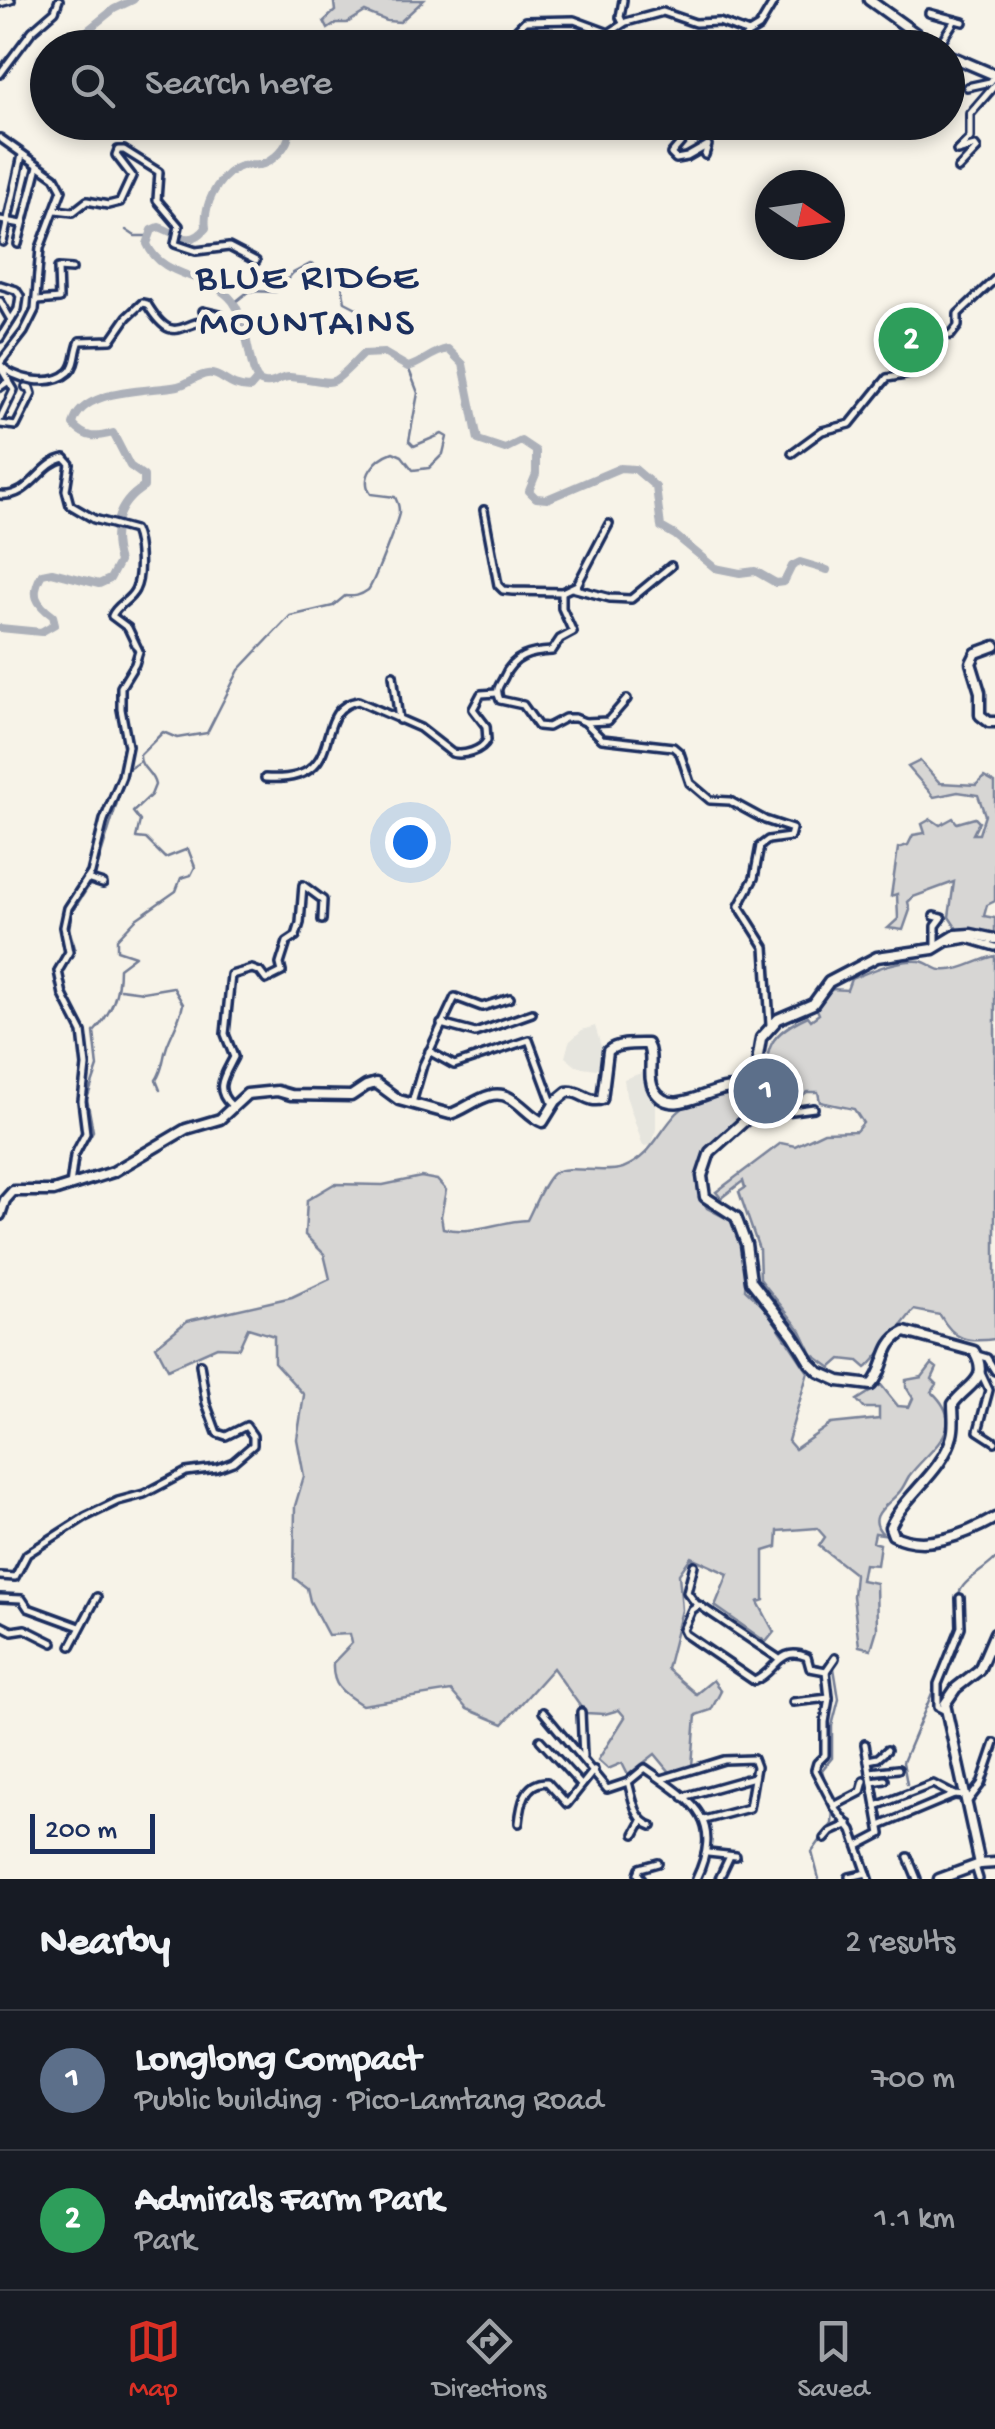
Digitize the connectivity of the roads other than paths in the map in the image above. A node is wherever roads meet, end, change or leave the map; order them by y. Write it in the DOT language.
graph roads {
  1 [pos="11,0"];
  2 [pos="59,0"];
  3 [pos="623,0"];
  4 [pos="775,0"];
  5 [pos="870,0"];
  6 [pos="658,2"];
  7 [pos="0,3"];
  8 [pos="663,12"];
  9 [pos="929,13"];
  10 [pos="955,20"];
  11 [pos="963,22"];
  12 [pos="623,23"];
  13 [pos="33,30"];
  14 [pos="516,30"];
  15 [pos="604,30"];
  16 [pos="613,30"];
  17 [pos="743,30"];
  18 [pos="754,30"];
  19 [pos="911,30"];
  20 [pos="948,30"];
  21 [pos="30,34"];
  22 [pos="0,63"];
  23 [pos="965,63"];
  24 [pos="9,65"];
  25 [pos="0,74"];
  26 [pos="995,76"];
  27 [pos="966,87"];
  28 [pos="995,88"];
  29 [pos="0,138"];
  30 [pos="683,140"];
  31 [pos="22,155"];
  32 [pos="704,155"];
  33 [pos="38,166"];
  34 [pos="958,169"];
  35 [pos="56,210"];
  36 [pos="4,220"];
  37 [pos="22,224"];
  38 [pos="3,242"];
  39 [pos="18,244"];
  40 [pos="256,261"];
  41 [pos="72,269"];
  42 [pos="995,279"];
  43 [pos="0,285"];
  44 [pos="0,301"];
  45 [pos="37,301"];
  46 [pos="203,311"];
  47 [pos="12,322"];
  48 [pos="0,338"];
  49 [pos="0,365"];
  50 [pos="9,381"];
  51 [pos="0,387"];
  52 [pos="26,387"];
  53 [pos="0,422"];
  54 [pos="792,453"];
  55 [pos="0,494"];
  56 [pos="484,510"];
  57 [pos="609,524"];
  58 [pos="670,566"];
  59 [pos="570,588"];
  60 [pos="562,592"];
  61 [pos="995,646"];
  62 [pos="393,675"];
  63 [pos="496,693"];
  64 [pos="627,699"];
  65 [pos="400,720"];
  66 [pos="586,722"];
  67 [pos="995,722"];
  68 [pos="264,778"];
  69 [pos="90,881"];
  70 [pos="103,884"];
  71 [pos="934,916"];
  72 [pos="322,920"];
  73 [pos="995,939"];
  74 [pos="939,946"];
  75 [pos="995,947"];
  76 [pos="510,998"];
  77 [pos="532,1012"];
  78 [pos="441,1024"];
  79 [pos="770,1024"];
  80 [pos="429,1051"];
  81 [pos="760,1089"];
  82 [pos="412,1103"];
  83 [pos="761,1104"];
  84 [pos="231,1105"];
  85 [pos="553,1105"];
  86 [pos="814,1108"];
  87 [pos="70,1186"];
  88 [pos="0,1215"];
  89 [pos="977,1355"];
  90 [pos="200,1364"];
  91 [pos="980,1371"];
  92 [pos="995,1372"];
  93 [pos="995,1442"];
  94 [pos="995,1518"];
  95 [pos="694,1565"];
  96 [pos="0,1576"];
  97 [pos="0,1598"];
  98 [pos="97,1598"];
  99 [pos="960,1598"];
  100 [pos="697,1604"];
  101 [pos="0,1624"];
  102 [pos="80,1627"];
  103 [pos="995,1632"];
  104 [pos="54,1643"];
  105 [pos="71,1646"];
  106 [pos="778,1658"];
  107 [pos="834,1658"];
  108 [pos="826,1671"];
  109 [pos="830,1698"];
  110 [pos="793,1702"];
  111 [pos="946,1711"];
  112 [pos="542,1712"];
  113 [pos="581,1712"];
  114 [pos="540,1740"];
  115 [pos="995,1743"];
  116 [pos="865,1744"];
  117 [pos="888,1750"];
  118 [pos="583,1758"];
  119 [pos="868,1760"];
  120 [pos="877,1764"];
  121 [pos="898,1769"];
  122 [pos="594,1770"];
  123 [pos="870,1771"];
  124 [pos="754,1776"];
  125 [pos="662,1779"];
  126 [pos="885,1780"];
  127 [pos="864,1781"];
  128 [pos="628,1782"];
  129 [pos="872,1782"];
  130 [pos="581,1786"];
  131 [pos="954,1795"];
  132 [pos="683,1797"];
  133 [pos="966,1800"];
  134 [pos="834,1806"];
  135 [pos="876,1806"];
  136 [pos="704,1820"];
  137 [pos="642,1821"];
  138 [pos="519,1824"];
  139 [pos="849,1824"];
  140 [pos="652,1826"];
  141 [pos="880,1826"];
  142 [pos="635,1834"];
  143 [pos="825,1839"];
  144 [pos="858,1846"];
  145 [pos="708,1853"];
  146 [pos="908,1857"];
  147 [pos="658,1863"];
  148 [pos="995,1863"];
  149 [pos="978,1865"];
  150 [pos="868,1876"];
  151 [pos="849,1877"];
  152 [pos="642,1879"];
  153 [pos="696,1879"];
  154 [pos="719,1879"];
  155 [pos="917,1879"];
  156 [pos="939,1879"];
  157 [pos="979,1879"];
  1 -- 7 [label="street"];
  2 -- 13 [label="street"];
  3 -- 12 [label="street"];
  4 -- 18 [label="street"];
  5 -- 19 [label="main road"];
  6 -- 8 [label="street"];
  8 -- 12 [label="street"];
  8 -- 17 [label="street"];
  9 -- 10 [label="street"];
  10 -- 11 [label="street"];
  10 -- 20 [label="street"];
  12 -- 16 [label="street"];
  14 -- 15 [label="street"];
  21 -- 24 [label="street"];
  22 -- 24 [label="street"];
  23 -- 26 [label="main road"];
  24 -- 25 [label="street"];
  26 -- 27 [label="street"];
  28 -- 34 [label="street"];
  29 -- 31 [label="street"];
  30 -- 32 [label="street"];
  31 -- 33 [label="street"];
  31 -- 36 [label="street"];
  33 -- 35 [label="street"];
  33 -- 37 [label="street"];
  35 -- 40 [label="street"];
  35 -- 45 [label="street"];
  36 -- 37 [label="street"];
  36 -- 38 [label="street"];
  37 -- 39 [label="street"];
  41 -- 45 [label="street"];
  42 -- 54 [label="street"];
  43 -- 47 [label="street"];
  44 -- 47 [label="street"];
  45 -- 49 [label="street"];
  46 -- 49 [label="street"];
  47 -- 48 [label="street"];
  49 -- 50 [label="street"];
  50 -- 51 [label="street"];
  50 -- 53 [label="street"];
  52 -- 53 [label="street"];
  55 -- 69 [label="street"];
  56 -- 60 [label="street"];
  57 -- 59 [label="street"];
  58 -- 59 [label="street"];
  59 -- 60 [label="street"];
  60 -- 63 [label="street"];
  61 -- 67 [label="main road"];
  62 -- 65 [label="street"];
  63 -- 65 [label="street"];
  63 -- 66 [label="street"];
  64 -- 66 [label="street"];
  65 -- 68 [label="street"];
  66 -- 79 [label="street"];
  69 -- 70 [label="street"];
  69 -- 87 [label="street"];
  71 -- 74 [label="street"];
  72 -- 84 [label="street"];
  73 -- 74 [label="main road"];
  74 -- 75 [label="street"];
  74 -- 79 [label="main road"];
  76 -- 78 [label="street"];
  77 -- 78 [label="street"];
  78 -- 80 [label="street"];
  79 -- 81 [label="main road"];
  80 -- 82 [label="street"];
  80 -- 85 [label="street"];
  81 -- 83 [label="main road"];
  81 -- 85 [label="main road"];
  82 -- 84 [label="main road"];
  82 -- 85 [label="main road"];
  83 -- 86 [label="street"];
  83 -- 89 [label="main road"];
  84 -- 87 [label="main road"];
  87 -- 88 [label="main road"];
  89 -- 91 [label="main road"];
  89 -- 92 [label="street"];
  90 -- 96 [label="street"];
  91 -- 93 [label="street"];
  91 -- 94 [label="main road"];
  95 -- 100 [label="street"];
  97 -- 102 [label="street"];
  98 -- 102 [label="street"];
  99 -- 111 [label="street"];
  100 -- 106 [label="street"];
  100 -- 106 [label="street"];
  101 -- 104 [label="street"];
  102 -- 105 [label="street"];
  103 -- 111 [label="main road"];
  106 -- 108 [label="street"];
  107 -- 108 [label="street"];
  108 -- 109 [label="street"];
  109 -- 110 [label="street"];
  109 -- 134 [label="street"];
  111 -- 133 [label="main road"];
  112 -- 118 [label="street"];
  113 -- 118 [label="street"];
  114 -- 130 [label="street"];
  115 -- 133 [label="street"];
  116 -- 119 [label="street"];
  117 -- 119 [label="street"];
  118 -- 122 [label="street"];
  119 -- 123 [label="street"];
  120 -- 123 [label="street"];
  121 -- 123 [label="street"];
  122 -- 128 [label="street"];
  122 -- 130 [label="street"];
  123 -- 129 [label="street"];
  124 -- 125 [label="street"];
  124 -- 132 [label="street"];
  124 -- 136 [label="street"];
  125 -- 128 [label="street"];
  125 -- 132 [label="street"];
  126 -- 129 [label="street"];
  127 -- 134 [label="street"];
  128 -- 137 [label="street"];
  129 -- 135 [label="street"];
  130 -- 138 [label="street"];
  131 -- 133 [label="street"];
  131 -- 135 [label="street"];
  131 -- 141 [label="street"];
  132 -- 136 [label="street"];
  133 -- 149 [label="main road"];
  134 -- 139 [label="street"];
  135 -- 141 [label="street"];
  136 -- 145 [label="street"];
  137 -- 140 [label="street"];
  137 -- 142 [label="street"];
  139 -- 143 [label="street"];
  139 -- 144 [label="street"];
  141 -- 144 [label="street"];
  144 -- 150 [label="street"];
  145 -- 153 [label="street"];
  145 -- 154 [label="street"];
  146 -- 155 [label="street"];
  147 -- 152 [label="street"];
  148 -- 149 [label="main road"];
  149 -- 156 [label="main road"];
  149 -- 157 [label="street"];
  150 -- 151 [label="street"];
}
